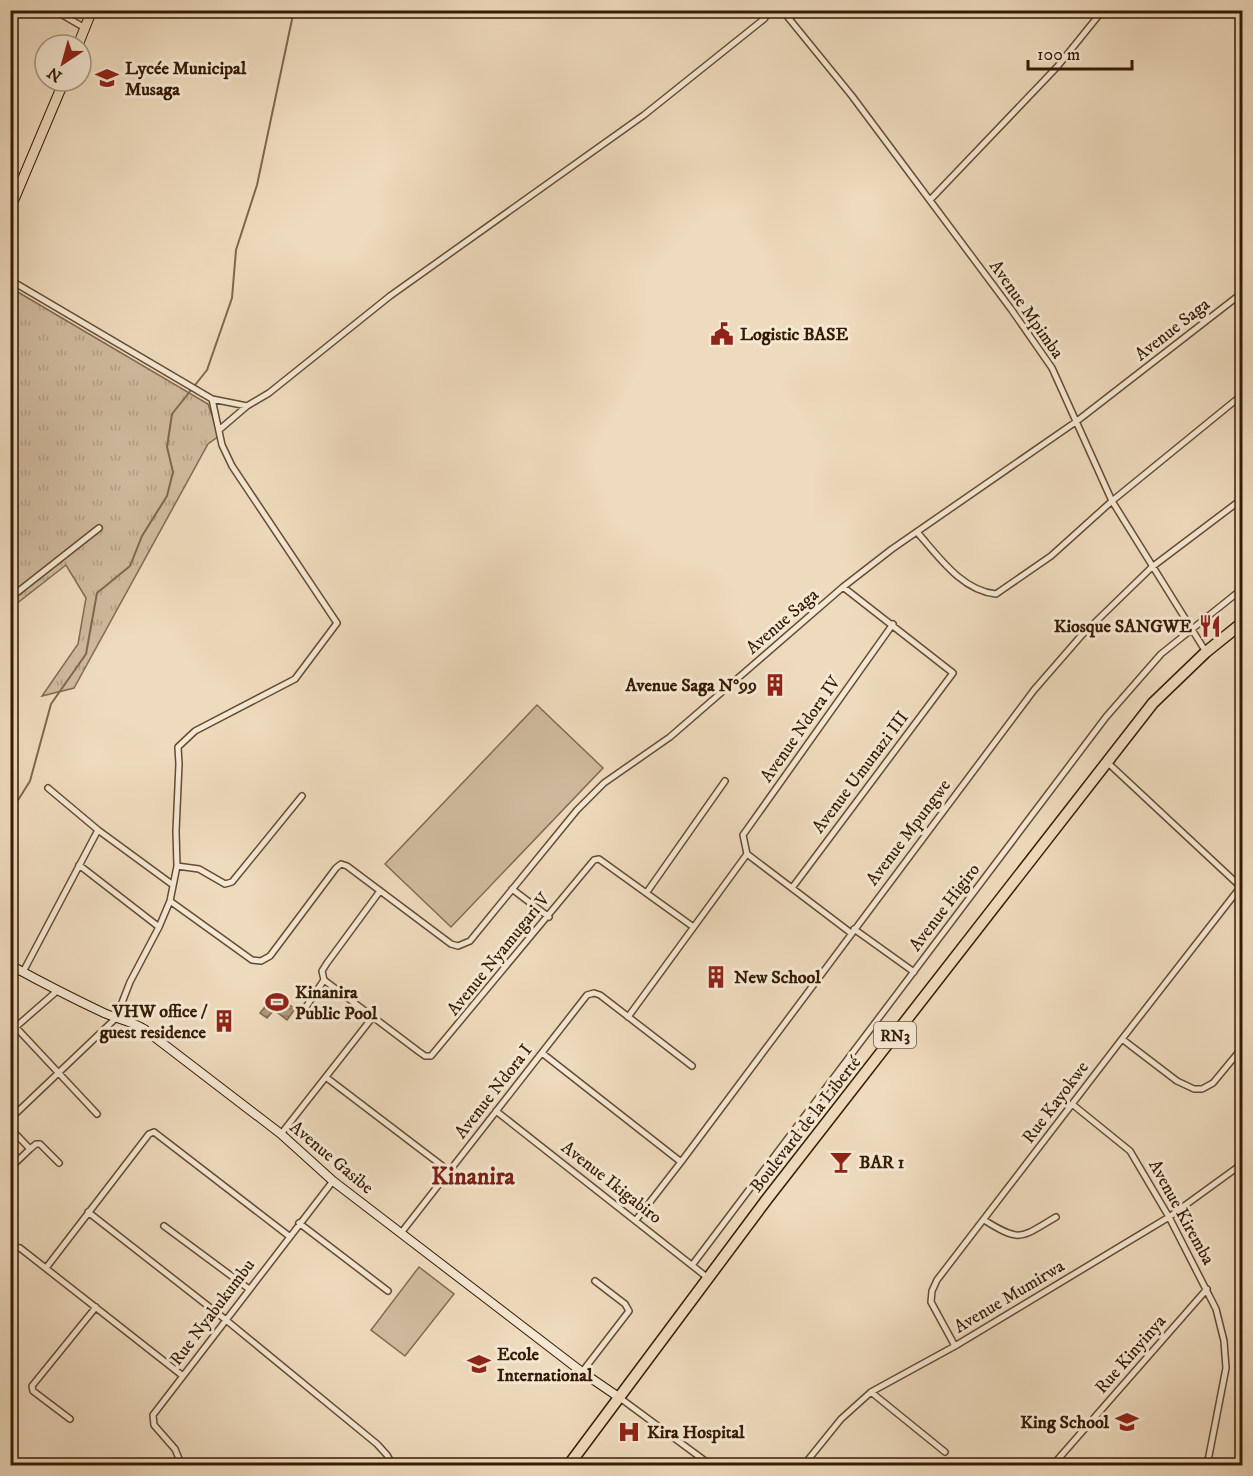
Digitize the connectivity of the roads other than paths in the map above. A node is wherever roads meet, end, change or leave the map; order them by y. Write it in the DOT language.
graph roads {
  1 [pos="54,10"];
  2 [pos="92,10"];
  3 [pos="770,10"];
  4 [pos="782,10"];
  5 [pos="1103,10"];
  6 [pos="85,28"];
  7 [pos="83,33"];
  8 [pos="59,93"];
  9 [pos="930,201"];
  10 [pos="11,207"];
  11 [pos="10,280"];
  12 [pos="1242,293"];
  13 [pos="1242,395"];
  14 [pos="212,399"];
  15 [pos="247,406"];
  16 [pos="1077,421"];
  17 [pos="219,430"];
  18 [pos="1242,499"];
  19 [pos="1112,501"];
  20 [pos="99,528"];
  21 [pos="917,532"];
  22 [pos="1152,567"];
  23 [pos="843,587"];
  24 [pos="1242,589"];
  25 [pos="10,598"];
  26 [pos="893,624"];
  27 [pos="1241,627"];
  28 [pos="1191,629"];
  29 [pos="1206,652"];
  30 [pos="1107,762"];
  31 [pos="725,781"];
  32 [pos="48,788"];
  33 [pos="302,796"];
  34 [pos="99,830"];
  35 [pos="747,854"];
  36 [pos="79,865"];
  37 [pos="177,866"];
  38 [pos="173,885"];
  39 [pos="1242,887"];
  40 [pos="792,888"];
  41 [pos="378,889"];
  42 [pos="512,889"];
  43 [pos="647,892"];
  44 [pos="170,901"];
  45 [pos="549,917"];
  46 [pos="692,926"];
  47 [pos="159,927"];
  48 [pos="853,931"];
  49 [pos="10,965"];
  50 [pos="23,972"];
  51 [pos="914,972"];
  52 [pos="324,980"];
  53 [pos="57,991"];
  54 [pos="304,1010"];
  55 [pos="628,1017"];
  56 [pos="116,1018"];
  57 [pos="372,1018"];
  58 [pos="10,1021"];
  59 [pos="16,1027"];
  60 [pos="10,1032"];
  61 [pos="1122,1039"];
  62 [pos="1242,1048"];
  63 [pos="542,1053"];
  64 [pos="692,1066"];
  65 [pos="59,1072"];
  66 [pos="327,1078"];
  67 [pos="1072,1104"];
  68 [pos="496,1111"];
  69 [pos="97,1114"];
  70 [pos="10,1119"];
  71 [pos="10,1128"];
  72 [pos="281,1134"];
  73 [pos="30,1149"];
  74 [pos="681,1162"];
  75 [pos="59,1163"];
  76 [pos="1242,1164"];
  77 [pos="10,1168"];
  78 [pos="449,1172"];
  79 [pos="333,1180"];
  80 [pos="88,1212"];
  81 [pos="1056,1217"];
  82 [pos="1169,1217"];
  83 [pos="636,1220"];
  84 [pos="984,1221"];
  85 [pos="299,1223"];
  86 [pos="164,1226"];
  87 [pos="401,1233"];
  88 [pos="289,1236"];
  89 [pos="10,1251"];
  90 [pos="693,1264"];
  91 [pos="46,1268"];
  92 [pos="708,1278"];
  93 [pos="594,1281"];
  94 [pos="249,1289"];
  95 [pos="1207,1289"];
  96 [pos="388,1291"];
  97 [pos="96,1307"];
  98 [pos="226,1320"];
  99 [pos="955,1346"];
  100 [pos="582,1372"];
  101 [pos="183,1376"];
  102 [pos="872,1392"];
  103 [pos="620,1398"];
  104 [pos="70,1419"];
  105 [pos="945,1452"];
  106 [pos="182,1466"];
  107 [pos="393,1466"];
  108 [pos="568,1466"];
  109 [pos="712,1466"];
  110 [pos="803,1466"];
  111 [pos="1052,1466"];
  112 [pos="1207,1466"];
  1 -- 6 [label="street"];
  2 -- 6 [label="main road"];
  3 -- 15 [label="street"];
  4 -- 9 [label="street, Avenue Mpimba"];
  5 -- 9 [label="street"];
  6 -- 7 [label="main road"];
  8 -- 10 [label="main road"];
  9 -- 16 [label="street, Avenue Mpimba"];
  11 -- 14 [label="street"];
  12 -- 16 [label="street, Avenue Saga"];
  13 -- 19 [label="street"];
  14 -- 15 [label="street"];
  14 -- 17 [label="street"];
  15 -- 17 [label="street"];
  16 -- 19 [label="street, Avenue Mpimba"];
  16 -- 21 [label="street, Avenue Saga"];
  17 -- 37 [label="street"];
  18 -- 22 [label="street, Avenue Mpungwe"];
  19 -- 21 [label="street"];
  19 -- 22 [label="street, Avenue Mpimba"];
  20 -- 25 [label="street"];
  21 -- 23 [label="street, Avenue Saga"];
  22 -- 28 [label="street, Avenue Mpimba"];
  22 -- 48 [label="street, Avenue Mpungwe"];
  23 -- 26 [label="street"];
  23 -- 42 [label="street, Avenue Saga"];
  24 -- 28 [label="street, Avenue Higiro"];
  26 -- 35 [label="street, Avenue Ndora IV"];
  26 -- 40 [label="street, Avenue Umunazi III"];
  27 -- 29 [label="highway, Boulevard de la Liberté / RN3"];
  28 -- 29 [label="street, Avenue Mpimba"];
  28 -- 51 [label="street, Avenue Higiro"];
  29 -- 30 [label="highway, Boulevard de la Liberté / RN3"];
  30 -- 39 [label="street"];
  30 -- 92 [label="highway, Boulevard de la Liberté / RN3"];
  31 -- 43 [label="street"];
  32 -- 34 [label="street"];
  33 -- 37 [label="street"];
  34 -- 36 [label="street"];
  34 -- 38 [label="street"];
  35 -- 40 [label="street"];
  35 -- 46 [label="street"];
  36 -- 47 [label="street"];
  36 -- 50 [label="street"];
  37 -- 38 [label="street"];
  38 -- 44 [label="street"];
  39 -- 61 [label="street, Rue Kayokwe"];
  40 -- 48 [label="street"];
  41 -- 42 [label="street, Avenue Saga"];
  41 -- 44 [label="street"];
  41 -- 52 [label="street"];
  42 -- 45 [label="street"];
  43 -- 45 [label="street, Avenue Nyamugari V"];
  43 -- 46 [label="street, Avenue Nyamugari V"];
  44 -- 47 [label="street"];
  45 -- 57 [label="street, Avenue Nyamugari V"];
  46 -- 55 [label="street"];
  47 -- 56 [label="street"];
  48 -- 51 [label="street"];
  48 -- 74 [label="street, Avenue Mpungwe"];
  49 -- 50 [label="street, Avenue Gasibe"];
  50 -- 53 [label="street, Avenue Gasibe"];
  51 -- 90 [label="street, Avenue Higiro"];
  52 -- 54 [label="street"];
  52 -- 57 [label="street, Avenue Nyamugari V"];
  53 -- 56 [label="street, Avenue Gasibe"];
  53 -- 59 [label="street"];
  55 -- 63 [label="street, Avenue Ndora I"];
  55 -- 64 [label="street"];
  56 -- 65 [label="street"];
  56 -- 72 [label="street, Avenue Gasibe"];
  57 -- 66 [label="street"];
  58 -- 59 [label="street"];
  59 -- 60 [label="street"];
  59 -- 65 [label="street"];
  61 -- 62 [label="street"];
  61 -- 67 [label="street, Rue Kayokwe"];
  63 -- 68 [label="street, Avenue Ndora I"];
  63 -- 74 [label="street"];
  65 -- 69 [label="street"];
  65 -- 70 [label="street"];
  66 -- 72 [label="street"];
  66 -- 78 [label="street"];
  67 -- 82 [label="street, Avenue Kiremba"];
  67 -- 84 [label="street, Rue Kayokwe"];
  68 -- 78 [label="street, Avenue Ndora I"];
  68 -- 83 [label="street, Avenue Ikigabiro"];
  71 -- 73 [label="street"];
  72 -- 79 [label="street, Avenue Gasibe"];
  73 -- 75 [label="street"];
  73 -- 77 [label="street"];
  74 -- 83 [label="street, Avenue Mpungwe"];
  76 -- 82 [label="street, Avenue Mumirwa"];
  78 -- 87 [label="street, Avenue Ndora I"];
  79 -- 85 [label="street, Rue Nyabukumbu"];
  79 -- 87 [label="street, Avenue Gasibe"];
  80 -- 88 [label="street"];
  80 -- 91 [label="street"];
  80 -- 98 [label="street"];
  81 -- 84 [label="street"];
  82 -- 95 [label="street, Avenue Kiremba"];
  82 -- 99 [label="street, Avenue Mumirwa"];
  83 -- 90 [label="street, Avenue Ikigabiro"];
  84 -- 99 [label="street, Rue Kayokwe"];
  85 -- 88 [label="street, Rue Nyabukumbu"];
  85 -- 96 [label="street"];
  86 -- 94 [label="street"];
  87 -- 100 [label="street, Avenue Gasibe"];
  88 -- 94 [label="street, Rue Nyabukumbu"];
  89 -- 91 [label="street"];
  90 -- 92 [label="street, Avenue Ikigabiro"];
  91 -- 97 [label="street"];
  92 -- 103 [label="highway, Boulevard de la Liberté / RN3"];
  93 -- 100 [label="street"];
  94 -- 98 [label="street, Rue Nyabukumbu"];
  95 -- 111 [label="street, Rue Kinyinya"];
  95 -- 112 [label="street, Avenue Kiremba"];
  97 -- 101 [label="street"];
  97 -- 104 [label="street"];
  98 -- 101 [label="street, Rue Nyabukumbu"];
  98 -- 107 [label="street"];
  99 -- 102 [label="street, Avenue Mumirwa"];
  100 -- 103 [label="street, Avenue Gasibe"];
  101 -- 106 [label="street, Rue Nyabukumbu"];
  102 -- 105 [label="street"];
  102 -- 110 [label="street, Avenue Mumirwa"];
  103 -- 108 [label="highway, Boulevard de la Liberté / RN3"];
  103 -- 109 [label="street"];
}
